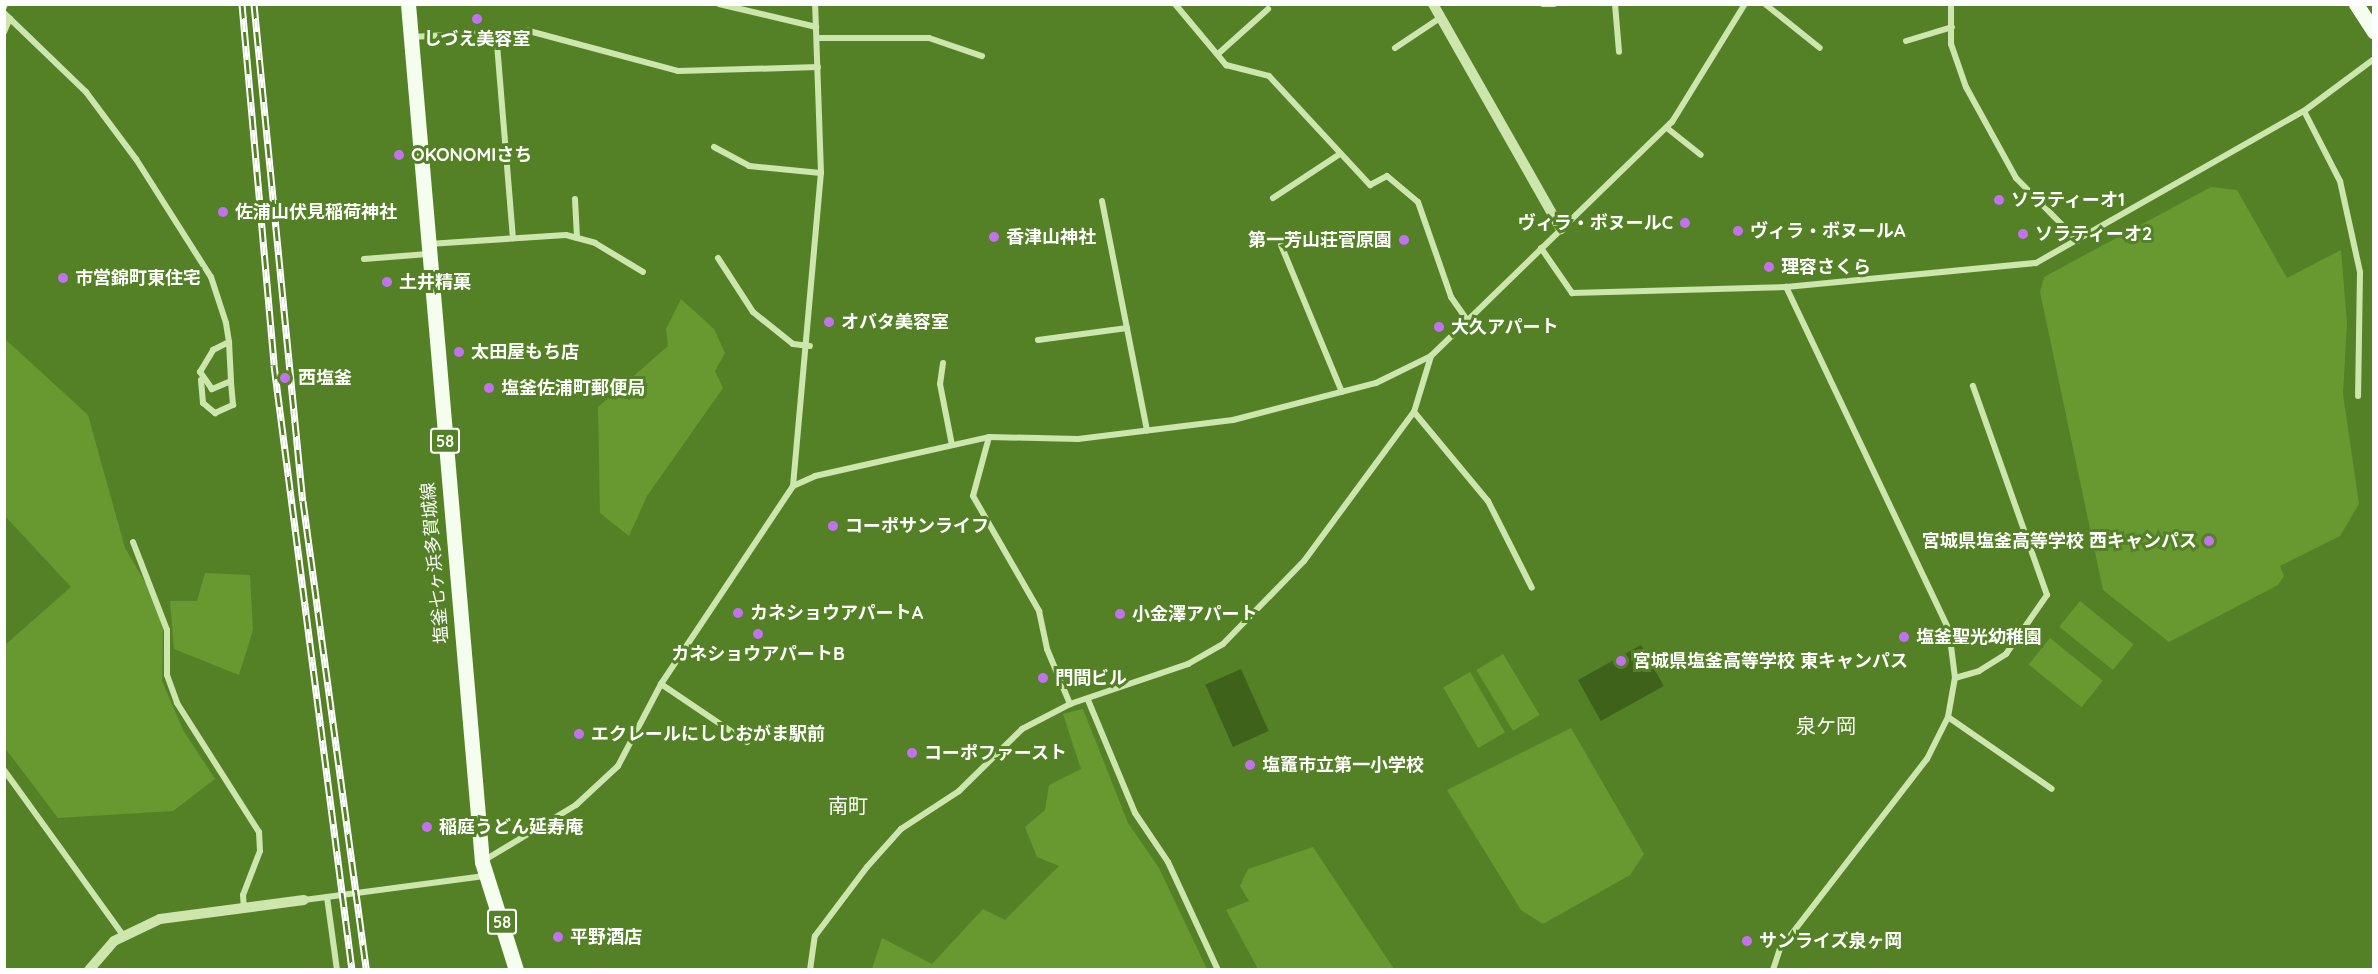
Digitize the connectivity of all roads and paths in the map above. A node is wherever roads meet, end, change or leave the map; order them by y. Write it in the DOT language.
graph roads {
  1 [pos="408,4"];
  2 [pos="719,4"];
  3 [pos="815,4"];
  4 [pos="1175,4"];
  5 [pos="1433,4"];
  6 [pos="1543,4"];
  7 [pos="1554,4"];
  8 [pos="1615,4"];
  9 [pos="1745,4"];
  10 [pos="1765,4"];
  11 [pos="1951,4"];
  12 [pos="2356,4"];
  13 [pos="1268,9"];
  14 [pos="7,15"];
  15 [pos="1440,18"];
  16 [pos="816,27"];
  17 [pos="1952,27"];
  18 [pos="4,32"];
  19 [pos="496,32"];
  20 [pos="2373,32"];
  21 [pos="411,37"];
  22 [pos="817,38"];
  23 [pos="1906,41"];
  24 [pos="1395,48"];
  25 [pos="1820,48"];
  26 [pos="1618,52"];
  27 [pos="1219,54"];
  28 [pos="982,56"];
  29 [pos="2373,59"];
  30 [pos="818,67"];
  31 [pos="2304,111"];
  32 [pos="1667,128"];
  33 [pos="714,147"];
  34 [pos="1340,154"];
  35 [pos="1701,155"];
  36 [pos="822,174"];
  37 [pos="1273,198"];
  38 [pos="575,199"];
  39 [pos="1102,201"];
  40 [pos="1561,229"];
  41 [pos="513,238"];
  42 [pos="577,238"];
  43 [pos="2078,241"];
  44 [pos="1281,245"];
  45 [pos="1541,248"];
  46 [pos="429,249"];
  47 [pos="718,258"];
  48 [pos="364,259"];
  49 [pos="643,272"];
  50 [pos="1786,287"];
  51 [pos="1469,323"];
  52 [pos="1127,328"];
  53 [pos="1038,340"];
  54 [pos="229,342"];
  55 [pos="810,346"];
  56 [pos="1431,356"];
  57 [pos="943,363"];
  58 [pos="200,372"];
  59 [pos="231,381"];
  60 [pos="1973,386"];
  61 [pos="1342,392"];
  62 [pos="2358,396"];
  63 [pos="1414,412"];
  64 [pos="1147,431"];
  65 [pos="989,437"];
  66 [pos="952,445"];
  67 [pos="793,486"];
  68 [pos="133,542"];
  69 [pos="1532,588"];
  70 [pos="1955,678"];
  71 [pos="661,684"];
  72 [pos="1088,700"];
  73 [pos="1070,705"];
  74 [pos="1948,717"];
  75 [pos="747,742"];
  76 [pos="5,772"];
  77 [pos="2052,789"];
  78 [pos="485,869"];
  79 [pos="327,897"];
  80 [pos="304,900"];
  81 [pos="244,908"];
  82 [pos="123,935"];
  83 [pos="89,969"];
  84 [pos="337,969"];
  85 [pos="516,969"];
  86 [pos="810,969"];
  87 [pos="1218,969"];
  88 [pos="1773,969"];
  1 -- 21 [label="main road, 塩釜七ヶ浜多賀城線 / 58"];
  2 -- 16 [label="street"];
  3 -- 16 [label="street"];
  4 -- 27 [label="street"];
  5 -- 15 [label="street"];
  6 -- 7 [label="street"];
  8 -- 26 [label="street"];
  9 -- 32 [label="street"];
  10 -- 25 [label="street"];
  11 -- 17 [label="street"];
  12 -- 20 [label="main road"];
  13 -- 27 [label="street"];
  14 -- 18 [label="street"];
  14 -- 54 [label="street"];
  15 -- 24 [label="street"];
  15 -- 40 [label="street"];
  16 -- 22 [label="street"];
  17 -- 23 [label="street"];
  17 -- 43 [label="street"];
  19 -- 21 [label="street"];
  19 -- 30 [label="street"];
  19 -- 41 [label="street"];
  21 -- 46 [label="main road, 塩釜七ヶ浜多賀城線 / 58"];
  22 -- 28 [label="street"];
  22 -- 30 [label="street"];
  27 -- 34 [label="street"];
  29 -- 31 [label="street"];
  30 -- 36 [label="street"];
  31 -- 43 [label="street"];
  31 -- 62 [label="street"];
  32 -- 35 [label="street"];
  32 -- 40 [label="street"];
  33 -- 36 [label="street"];
  34 -- 37 [label="street"];
  34 -- 51 [label="street"];
  36 -- 55 [label="street"];
  38 -- 42 [label="street"];
  39 -- 52 [label="street"];
  40 -- 45 [label="street"];
  41 -- 42 [label="street"];
  41 -- 46 [label="street"];
  42 -- 49 [label="street"];
  43 -- 50 [label="street"];
  44 -- 61 [label="street"];
  45 -- 50 [label="street"];
  45 -- 51 [label="street"];
  46 -- 48 [label="street"];
  46 -- 78 [label="main road, 塩釜七ヶ浜多賀城線 / 58"];
  47 -- 55 [label="street"];
  50 -- 70 [label="street"];
  51 -- 56 [label="street"];
  52 -- 53 [label="street"];
  52 -- 64 [label="street"];
  54 -- 58 [label="street"];
  54 -- 59 [label="street"];
  55 -- 67 [label="street"];
  56 -- 61 [label="street"];
  56 -- 63 [label="street"];
  57 -- 66 [label="street"];
  58 -- 59 [label="street"];
  58 -- 59 [label="street"];
  60 -- 70 [label="street"];
  61 -- 64 [label="street"];
  63 -- 69 [label="street"];
  63 -- 72 [label="street"];
  64 -- 65 [label="street"];
  65 -- 66 [label="street"];
  65 -- 73 [label="street"];
  66 -- 67 [label="street"];
  67 -- 71 [label="street"];
  68 -- 81 [label="street"];
  70 -- 74 [label="street"];
  71 -- 75 [label="street"];
  71 -- 78 [label="street"];
  72 -- 73 [label="street"];
  72 -- 87 [label="street"];
  73 -- 86 [label="street"];
  74 -- 77 [label="street"];
  74 -- 88 [label="street"];
  76 -- 82 [label="street"];
  78 -- 79 [label="street"];
  78 -- 85 [label="main road, 塩釜七ヶ浜多賀城線 / 58"];
  79 -- 80 [label="street"];
  79 -- 84 [label="street"];
  80 -- 81 [label="street"];
  81 -- 82 [label="street"];
  82 -- 83 [label="street"];
}
